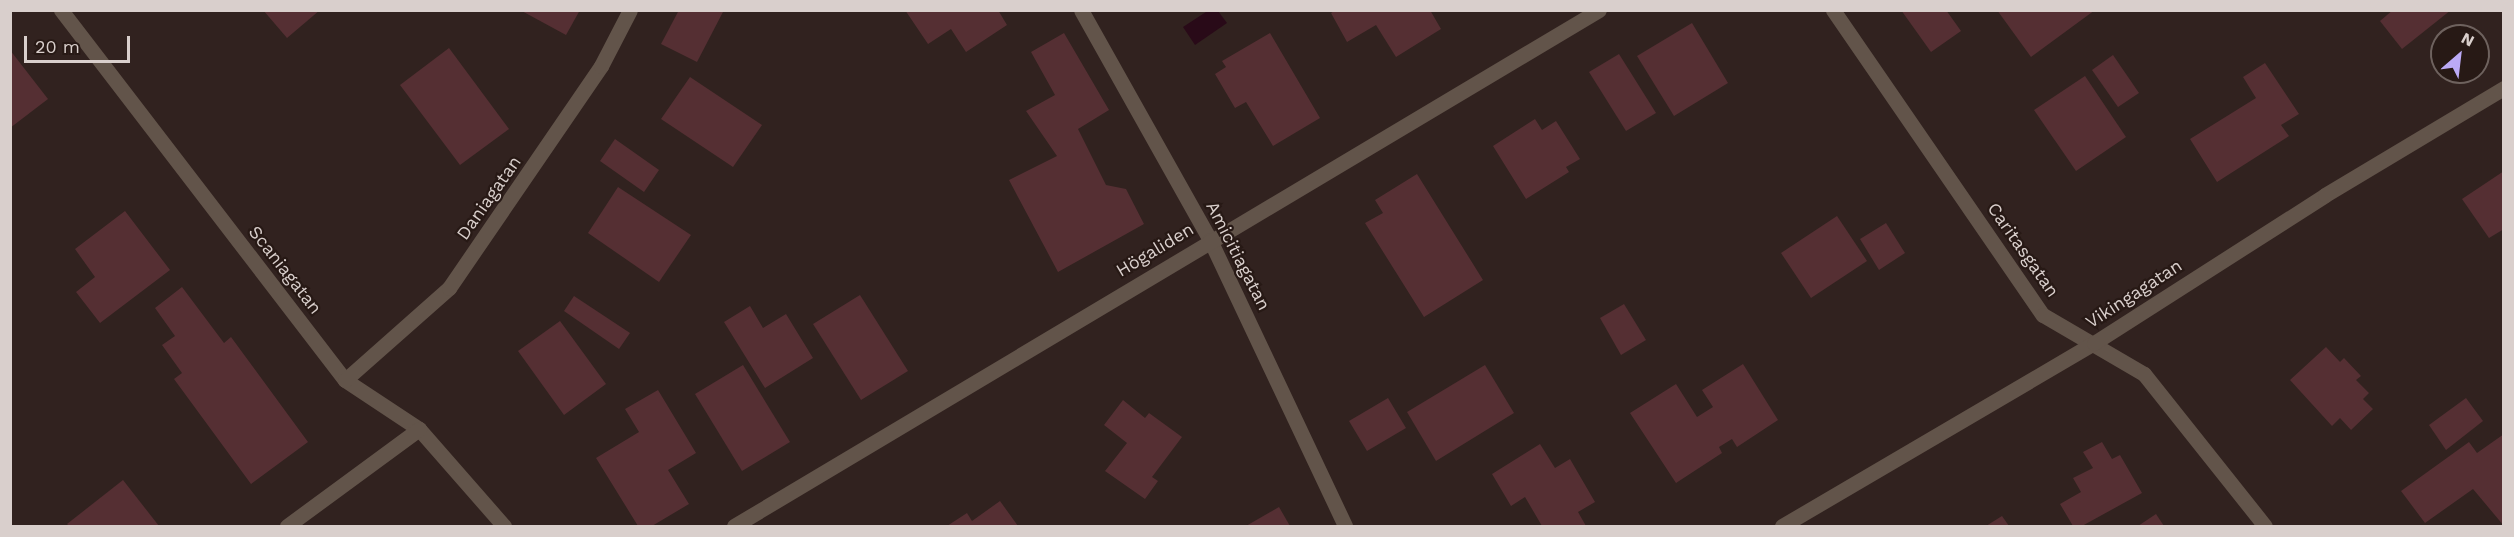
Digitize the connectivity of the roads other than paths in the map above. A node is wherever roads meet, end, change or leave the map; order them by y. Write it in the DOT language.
graph roads {
  1 [pos="61,10"];
  2 [pos="630,10"];
  3 [pos="1081,10"];
  4 [pos="1599,10"];
  5 [pos="1833,10"];
  6 [pos="2504,88"];
  7 [pos="1210,240"];
  8 [pos="2094,343"];
  9 [pos="345,380"];
  10 [pos="419,429"];
  11 [pos="287,526"];
  12 [pos="504,526"];
  13 [pos="734,526"];
  14 [pos="1345,526"];
  15 [pos="1782,526"];
  16 [pos="2265,526"];
  1 -- 9 [label="street, Scaniagatan"];
  2 -- 9 [label="street, Daniagatan"];
  3 -- 7 [label="street, Amicitiagatan"];
  4 -- 7 [label="street, Högaliden"];
  5 -- 8 [label="street, Caritasgatan"];
  6 -- 8 [label="street, Vikingagatan"];
  7 -- 13 [label="street, Högaliden"];
  7 -- 14 [label="street, Amicitiagatan"];
  8 -- 15 [label="street, Vikingagatan"];
  8 -- 16 [label="street, Caritasgatan"];
  9 -- 10 [label="street, Scaniagatan"];
  10 -- 11 [label="street"];
  10 -- 12 [label="street, Scaniagatan"];
}
